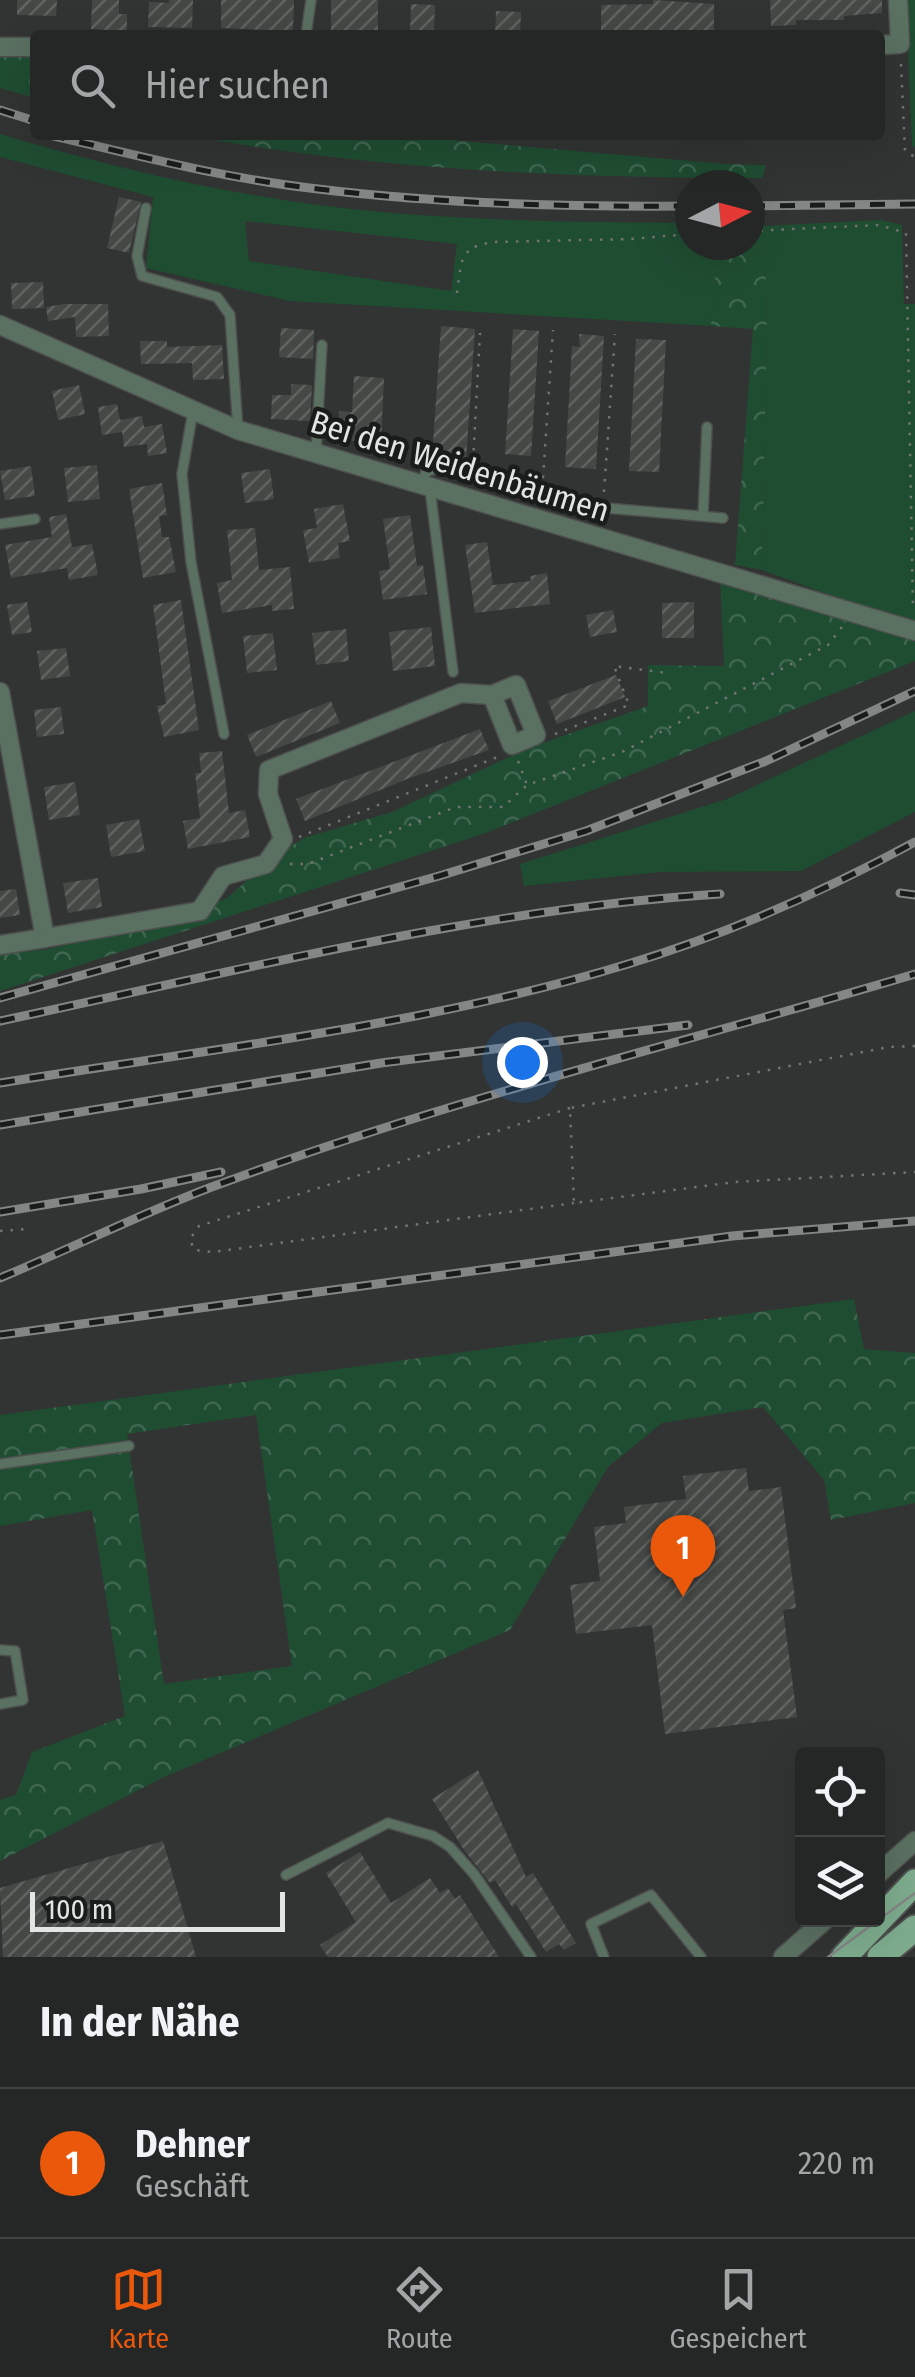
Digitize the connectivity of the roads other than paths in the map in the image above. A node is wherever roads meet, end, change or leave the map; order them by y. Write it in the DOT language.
graph roads {
  1 [pos="311,0"];
  2 [pos="898,0"];
  3 [pos="307,30"];
  4 [pos="885,45"];
  5 [pos="0,47"];
  6 [pos="30,47"];
  7 [pos="146,208"];
  8 [pos="0,325"];
  9 [pos="322,346"];
  10 [pos="194,412"];
  11 [pos="706,426"];
  12 [pos="238,430"];
  13 [pos="316,454"];
  14 [pos="425,487"];
  15 [pos="702,516"];
  16 [pos="723,518"];
  17 [pos="36,519"];
  18 [pos="0,524"];
  19 [pos="914,631"];
  20 [pos="453,672"];
  21 [pos="0,692"];
  22 [pos="492,695"];
  23 [pos="224,734"];
  24 [pos="45,938"];
  25 [pos="0,945"];
  26 [pos="129,1446"];
  27 [pos="0,1464"];
  28 [pos="0,1650"];
  29 [pos="0,1704"];
  30 [pos="915,1841"];
  31 [pos="885,1868"];
  32 [pos="286,1875"];
  33 [pos="915,1882"];
  34 [pos="818,1927"];
  35 [pos="915,1928"];
  36 [pos="531,1957"];
  37 [pos="604,1957"];
  38 [pos="701,1957"];
  39 [pos="783,1957"];
  40 [pos="844,1957"];
  41 [pos="880,1957"];
  1 -- 3 [label="lane"];
  2 -- 4 [label="street"];
  5 -- 6 [label="street"];
  7 -- 12 [label="lane"];
  8 -- 10 [label="street, Bei den Weidenbäumen"];
  9 -- 13 [label="lane"];
  10 -- 12 [label="street, Bei den Weidenbäumen"];
  10 -- 23 [label="lane"];
  11 -- 15 [label="lane"];
  12 -- 13 [label="street, Bei den Weidenbäumen"];
  13 -- 14 [label="street, Bei den Weidenbäumen"];
  14 -- 15 [label="lane"];
  14 -- 19 [label="street, Bei den Weidenbäumen"];
  14 -- 20 [label="lane"];
  15 -- 16 [label="lane"];
  17 -- 18 [label="lane"];
  21 -- 24 [label="street"];
  22 -- 22 [label="street"];
  22 -- 24 [label="street"];
  24 -- 25 [label="street"];
  26 -- 27 [label="lane"];
  28 -- 29 [label="lane"];
  30 -- 31 [label="street"];
  32 -- 36 [label="lane"];
  33 -- 40 [label="main road"];
  34 -- 39 [label="street"];
  35 -- 41 [label="main road"];
  37 -- 38 [label="lane"];
}
